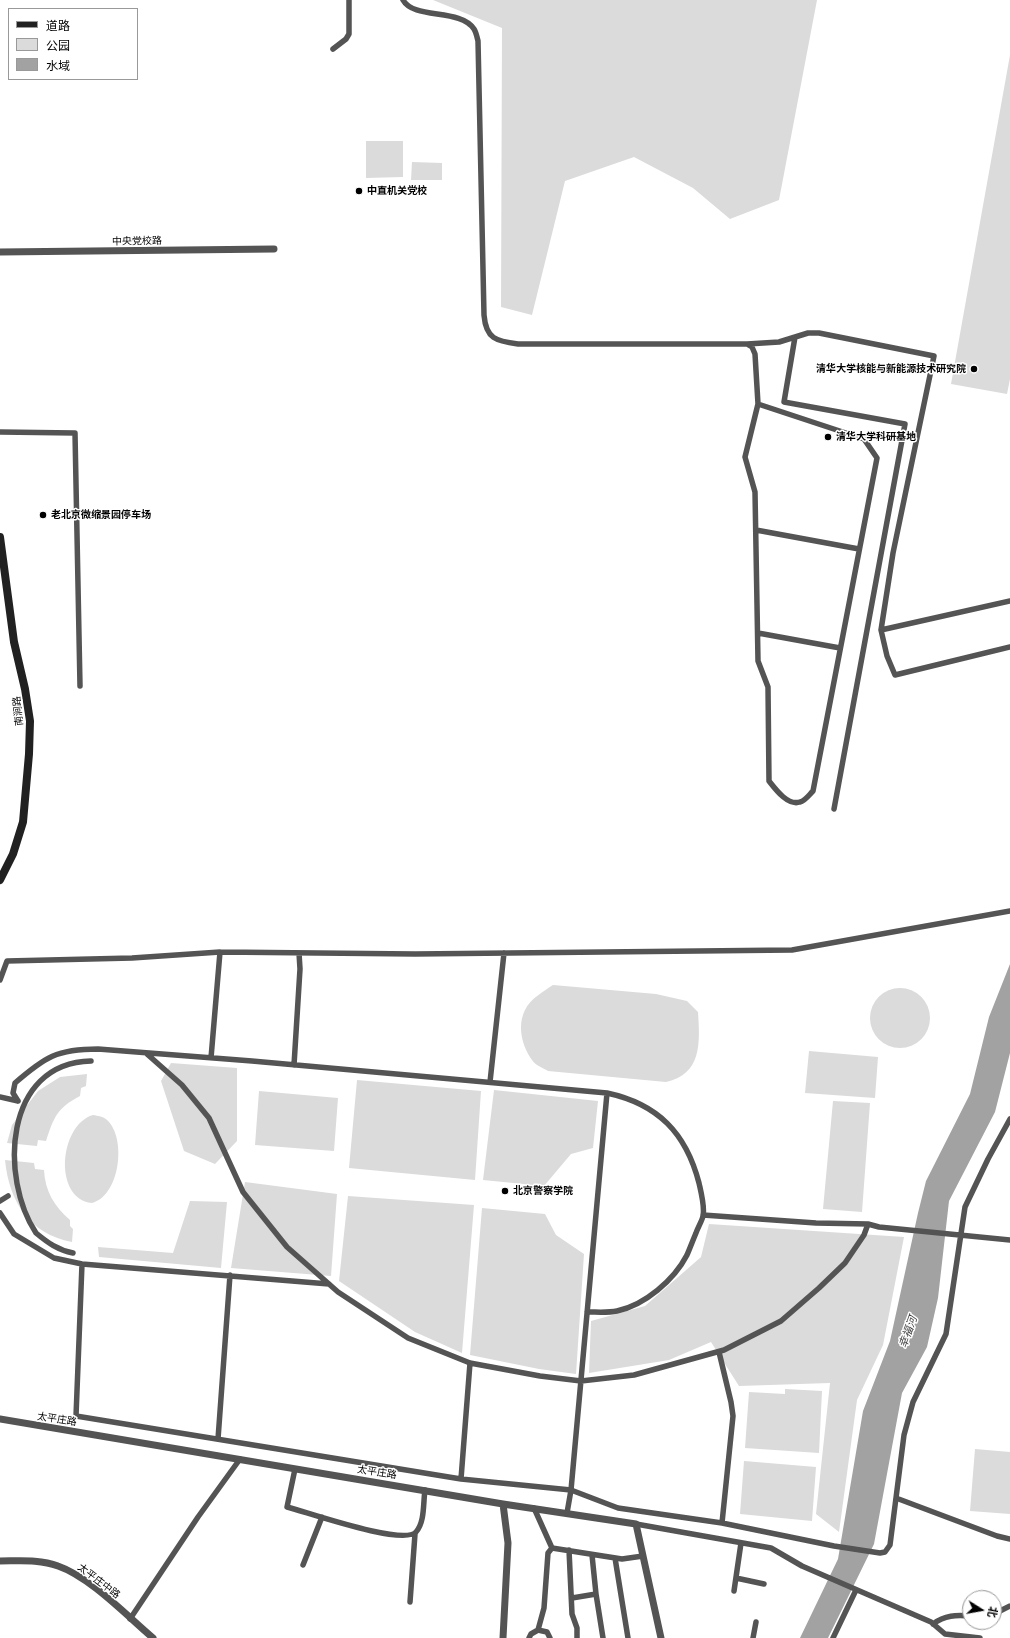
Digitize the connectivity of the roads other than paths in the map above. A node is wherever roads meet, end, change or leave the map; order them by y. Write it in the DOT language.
graph roads {
  1 [pos="347,0"];
  2 [pos="403,0"];
  3 [pos="333,49"];
  4 [pos="274,249"];
  5 [pos="0,252"];
  6 [pos="795,337"];
  7 [pos="747,344"];
  8 [pos="758,404"];
  9 [pos="0,432"];
  10 [pos="756,530"];
  11 [pos="0,537"];
  12 [pos="859,549"];
  13 [pos="1010,602"];
  14 [pos="881,630"];
  15 [pos="758,633"];
  16 [pos="1010,647"];
  17 [pos="840,648"];
  18 [pos="80,686"];
  19 [pos="834,809"];
  20 [pos="0,880"];
  21 [pos="1010,911"];
  22 [pos="220,952"];
  23 [pos="504,952"];
  24 [pos="299,953"];
  25 [pos="0,980"];
  26 [pos="147,1054"];
  27 [pos="211,1058"];
  28 [pos="91,1061"];
  29 [pos="294,1065"];
  30 [pos="490,1082"];
  31 [pos="608,1093"];
  32 [pos="0,1097"];
  33 [pos="18,1101"];
  34 [pos="15,1107"];
  35 [pos="1010,1119"];
  36 [pos="6,1190"];
  37 [pos="8,1196"];
  38 [pos="0,1201"];
  39 [pos="11,1202"];
  40 [pos="0,1213"];
  41 [pos="18,1213"];
  42 [pos="703,1215"];
  43 [pos="868,1224"];
  44 [pos="961,1234"];
  45 [pos="1010,1240"];
  46 [pos="73,1253"];
  47 [pos="82,1264"];
  48 [pos="230,1275"];
  49 [pos="329,1284"];
  50 [pos="587,1312"];
  51 [pos="719,1352"];
  52 [pos="470,1362"];
  53 [pos="581,1380"];
  54 [pos="0,1419"];
  55 [pos="218,1439"];
  56 [pos="240,1459"];
  57 [pos="295,1469"];
  58 [pos="460,1479"];
  59 [pos="425,1490"];
  60 [pos="571,1490"];
  61 [pos="896,1498"];
  62 [pos="503,1504"];
  63 [pos="534,1508"];
  64 [pos="567,1513"];
  65 [pos="322,1517"];
  66 [pos="722,1523"];
  67 [pos="636,1524"];
  68 [pos="414,1534"];
  69 [pos="1010,1539"];
  70 [pos="741,1543"];
  71 [pos="552,1548"];
  72 [pos="569,1550"];
  73 [pos="592,1554"];
  74 [pos="643,1556"];
  75 [pos="615,1558"];
  76 [pos="0,1560"];
  77 [pos="303,1565"];
  78 [pos="736,1578"];
  79 [pos="764,1584"];
  80 [pos="855,1590"];
  81 [pos="734,1591"];
  82 [pos="596,1594"];
  83 [pos="572,1598"];
  84 [pos="410,1602"];
  85 [pos="962,1616"];
  86 [pos="130,1619"];
  87 [pos="756,1622"];
  88 [pos="933,1624"];
  89 [pos="538,1630"];
  90 [pos="944,1636"];
  91 [pos="153,1638"];
  92 [pos="503,1638"];
  93 [pos="529,1638"];
  94 [pos="550,1638"];
  95 [pos="576,1638"];
  96 [pos="603,1638"];
  97 [pos="628,1638"];
  98 [pos="661,1638"];
  99 [pos="753,1638"];
  100 [pos="833,1638"];
  101 [pos="980,1638"];
  1 -- 3 [label="street"];
  2 -- 7 [label="street"];
  4 -- 5 [label="street, 中央党校路"];
  6 -- 7 [label="street"];
  6 -- 14 [label="street"];
  6 -- 19 [label="street"];
  7 -- 8 [label="street"];
  8 -- 10 [label="street"];
  8 -- 12 [label="street"];
  9 -- 18 [label="street"];
  10 -- 12 [label="street"];
  10 -- 15 [label="street"];
  11 -- 20 [label="main road, 南涧路"];
  12 -- 17 [label="street"];
  13 -- 14 [label="street"];
  14 -- 16 [label="street"];
  15 -- 17 [label="street"];
  15 -- 17 [label="street"];
  21 -- 23 [label="street"];
  22 -- 24 [label="street"];
  22 -- 25 [label="street"];
  22 -- 27 [label="street"];
  23 -- 24 [label="street"];
  23 -- 30 [label="street"];
  24 -- 29 [label="street"];
  26 -- 27 [label="street"];
  26 -- 33 [label="street"];
  26 -- 49 [label="street"];
  27 -- 29 [label="street"];
  28 -- 33 [label="street"];
  29 -- 30 [label="street"];
  30 -- 31 [label="street"];
  31 -- 42 [label="street"];
  31 -- 50 [label="street"];
  32 -- 33 [label="street"];
  33 -- 34 [label="street"];
  35 -- 44 [label="street"];
  36 -- 37 [label="street"];
  37 -- 38 [label="street"];
  37 -- 39 [label="street"];
  40 -- 47 [label="street"];
  41 -- 46 [label="street"];
  42 -- 43 [label="street"];
  42 -- 50 [label="street"];
  43 -- 44 [label="street"];
  43 -- 51 [label="street"];
  44 -- 45 [label="street"];
  44 -- 61 [label="street"];
  47 -- 48 [label="street"];
  47 -- 55 [label="street"];
  48 -- 49 [label="street"];
  48 -- 55 [label="street"];
  49 -- 52 [label="street"];
  50 -- 53 [label="street"];
  51 -- 53 [label="street"];
  51 -- 66 [label="street"];
  52 -- 53 [label="street"];
  52 -- 58 [label="street"];
  53 -- 60 [label="street"];
  54 -- 56 [label="street, 太平庄路"];
  55 -- 58 [label="street"];
  56 -- 57 [label="street, 太平庄路"];
  56 -- 86 [label="street"];
  57 -- 59 [label="street, 太平庄路"];
  57 -- 65 [label="street"];
  58 -- 60 [label="street"];
  59 -- 62 [label="street, 太平庄路"];
  59 -- 68 [label="street"];
  60 -- 64 [label="street"];
  60 -- 66 [label="street"];
  61 -- 66 [label="street"];
  61 -- 69 [label="street"];
  62 -- 63 [label="street, 太平庄路"];
  62 -- 92 [label="street"];
  63 -- 64 [label="street, 太平庄路"];
  63 -- 71 [label="street"];
  64 -- 67 [label="street, 太平庄路"];
  65 -- 68 [label="street"];
  65 -- 77 [label="street"];
  67 -- 70 [label="street"];
  67 -- 74 [label="street"];
  68 -- 84 [label="street"];
  70 -- 78 [label="street"];
  70 -- 80 [label="street"];
  71 -- 72 [label="street"];
  71 -- 89 [label="street"];
  72 -- 73 [label="street"];
  72 -- 83 [label="street"];
  73 -- 75 [label="street"];
  73 -- 82 [label="street"];
  74 -- 75 [label="street"];
  74 -- 98 [label="street"];
  75 -- 97 [label="street"];
  76 -- 86 [label="street, 太平庄中路"];
  78 -- 79 [label="street"];
  78 -- 81 [label="street"];
  80 -- 88 [label="street"];
  80 -- 100 [label="street"];
  82 -- 83 [label="street"];
  82 -- 96 [label="street"];
  83 -- 95 [label="street"];
  85 -- 88 [label="street"];
  86 -- 91 [label="street, 太平庄中路"];
  87 -- 99 [label="street"];
  88 -- 90 [label="street"];
  89 -- 93 [label="street"];
  89 -- 94 [label="street"];
  90 -- 101 [label="street"];
}
